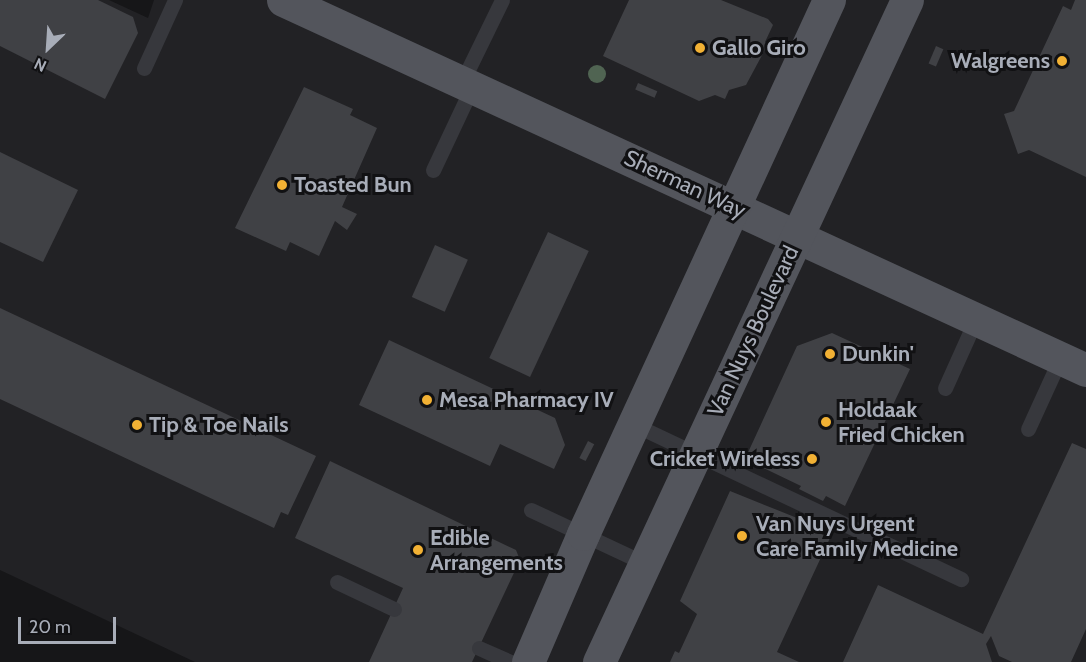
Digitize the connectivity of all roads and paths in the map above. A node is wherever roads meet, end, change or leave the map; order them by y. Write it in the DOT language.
graph roads {
  1 [pos="175,0"];
  2 [pos="283,0"];
  3 [pos="502,0"];
  4 [pos="829,0"];
  5 [pos="907,0"];
  6 [pos="144,68"];
  7 [pos="467,85"];
  8 [pos="433,170"];
  9 [pos="733,207"];
  10 [pos="797,236"];
  11 [pos="976,319"];
  12 [pos="1073,364"];
  13 [pos="945,388"];
  14 [pos="633,424"];
  15 [pos="1028,429"];
  16 [pos="696,453"];
  17 [pos="531,510"];
  18 [pos="583,534"];
  19 [pos="644,563"];
  20 [pos="961,579"];
  21 [pos="337,582"];
  22 [pos="394,609"];
  23 [pos="479,648"];
  24 [pos="510,662"];
  25 [pos="528,662"];
  26 [pos="599,662"];
  1 -- 6 [label="lane"];
  2 -- 7 [label="main road, Sherman Way"];
  3 -- 7 [label="lane"];
  4 -- 9 [label="main road"];
  5 -- 10 [label="main road, Van Nuys Boulevard"];
  7 -- 8 [label="lane"];
  7 -- 9 [label="main road, Sherman Way"];
  9 -- 10 [label="main road, Sherman Way"];
  9 -- 14 [label="main road"];
  10 -- 11 [label="main road, Sherman Way"];
  10 -- 16 [label="main road, Van Nuys Boulevard"];
  11 -- 12 [label="main road, Sherman Way"];
  11 -- 13 [label="lane"];
  12 -- 15 [label="lane"];
  14 -- 16 [label="lane"];
  14 -- 18 [label="main road"];
  16 -- 19 [label="main road, Van Nuys Boulevard"];
  16 -- 20 [label="lane"];
  17 -- 18 [label="lane"];
  18 -- 19 [label="lane"];
  18 -- 25 [label="main road"];
  19 -- 26 [label="main road, Van Nuys Boulevard"];
  21 -- 22 [label="lane"];
  23 -- 24 [label="lane"];
}
